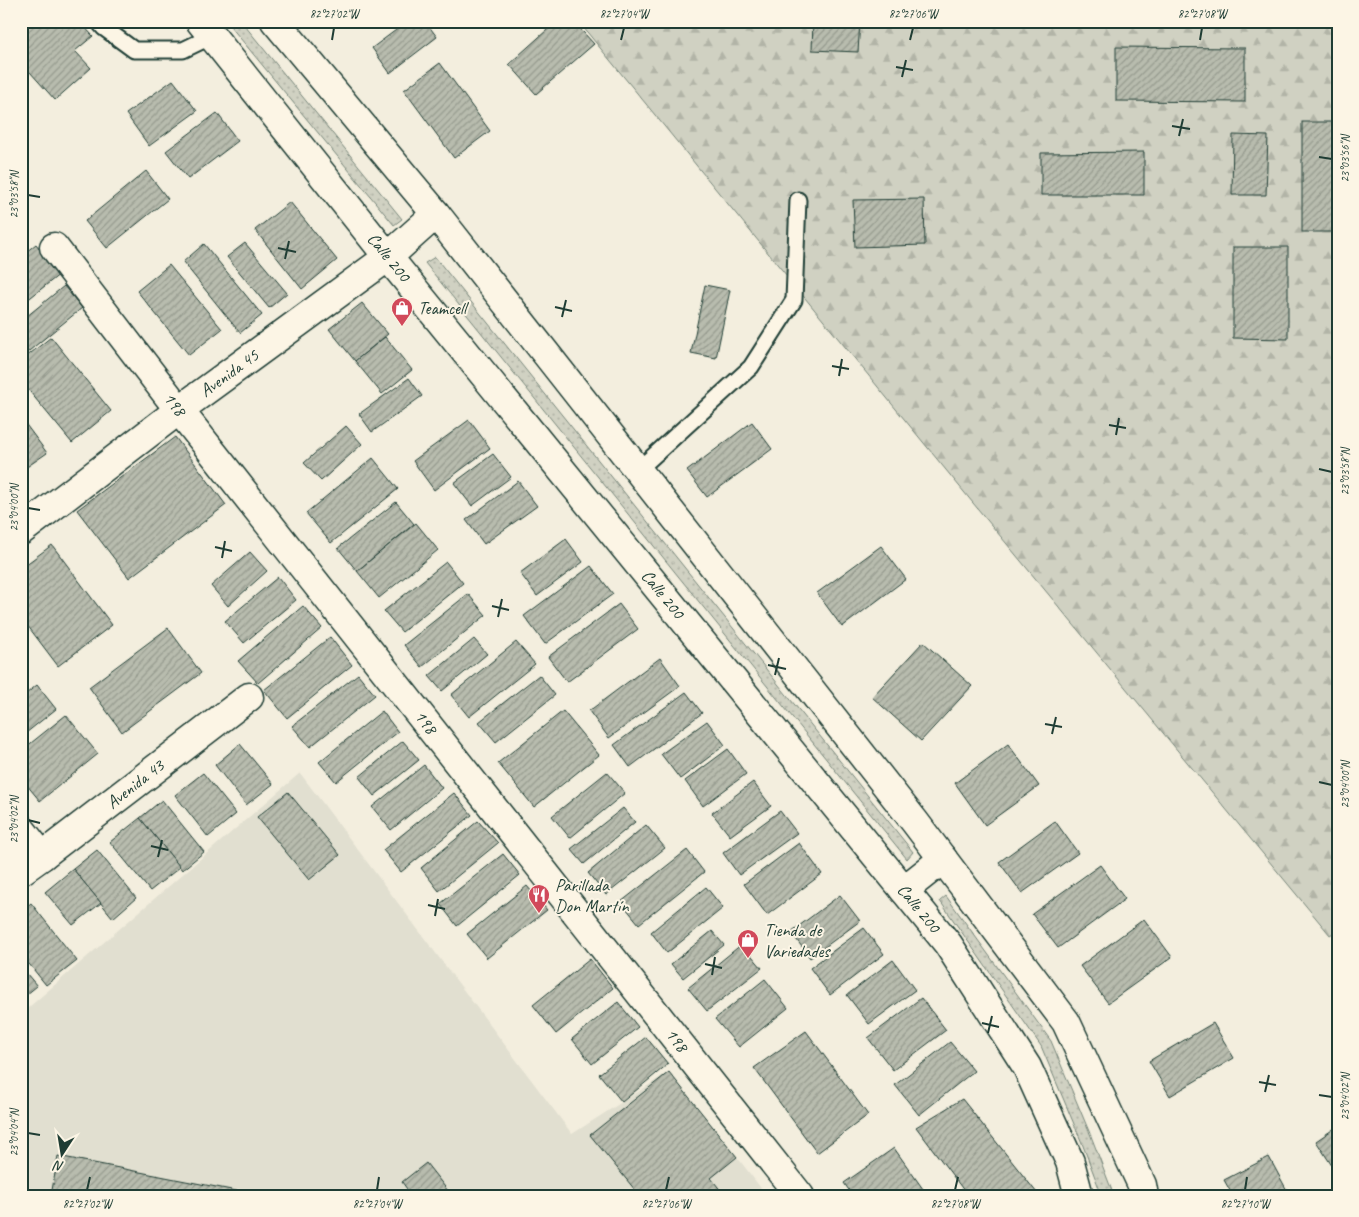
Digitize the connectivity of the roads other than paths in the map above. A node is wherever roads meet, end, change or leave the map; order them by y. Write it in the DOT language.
graph roads {
  1 [pos="98,21"];
  2 [pos="275,21"];
  3 [pos="206,29"];
  4 [pos="798,200"];
  5 [pos="436,214"];
  6 [pos="54,247"];
  7 [pos="388,257"];
  8 [pos="179,410"];
  9 [pos="638,470"];
  10 [pos="21,530"];
  11 [pos="249,696"];
  12 [pos="21,829"];
  13 [pos="943,859"];
  14 [pos="32,863"];
  15 [pos="904,890"];
  16 [pos="800,1196"];
  17 [pos="1080,1196"];
  18 [pos="1144,1196"];
  1 -- 3 [label="lane"];
  2 -- 5 [label="main road"];
  3 -- 7 [label="main road, Calle 200"];
  4 -- 9 [label="lane"];
  5 -- 7 [label="main road, Avenida 45"];
  5 -- 9 [label="main road"];
  6 -- 8 [label="main road, 198"];
  7 -- 8 [label="main road, Avenida 45"];
  7 -- 15 [label="main road, Calle 200"];
  8 -- 10 [label="main road, Avenida 45"];
  8 -- 16 [label="main road, 198"];
  9 -- 13 [label="main road"];
  11 -- 14 [label="main road, Avenida 43"];
  12 -- 14 [label="main road"];
  13 -- 15 [label="main road"];
  13 -- 18 [label="main road"];
  15 -- 17 [label="main road, Calle 200"];
}
